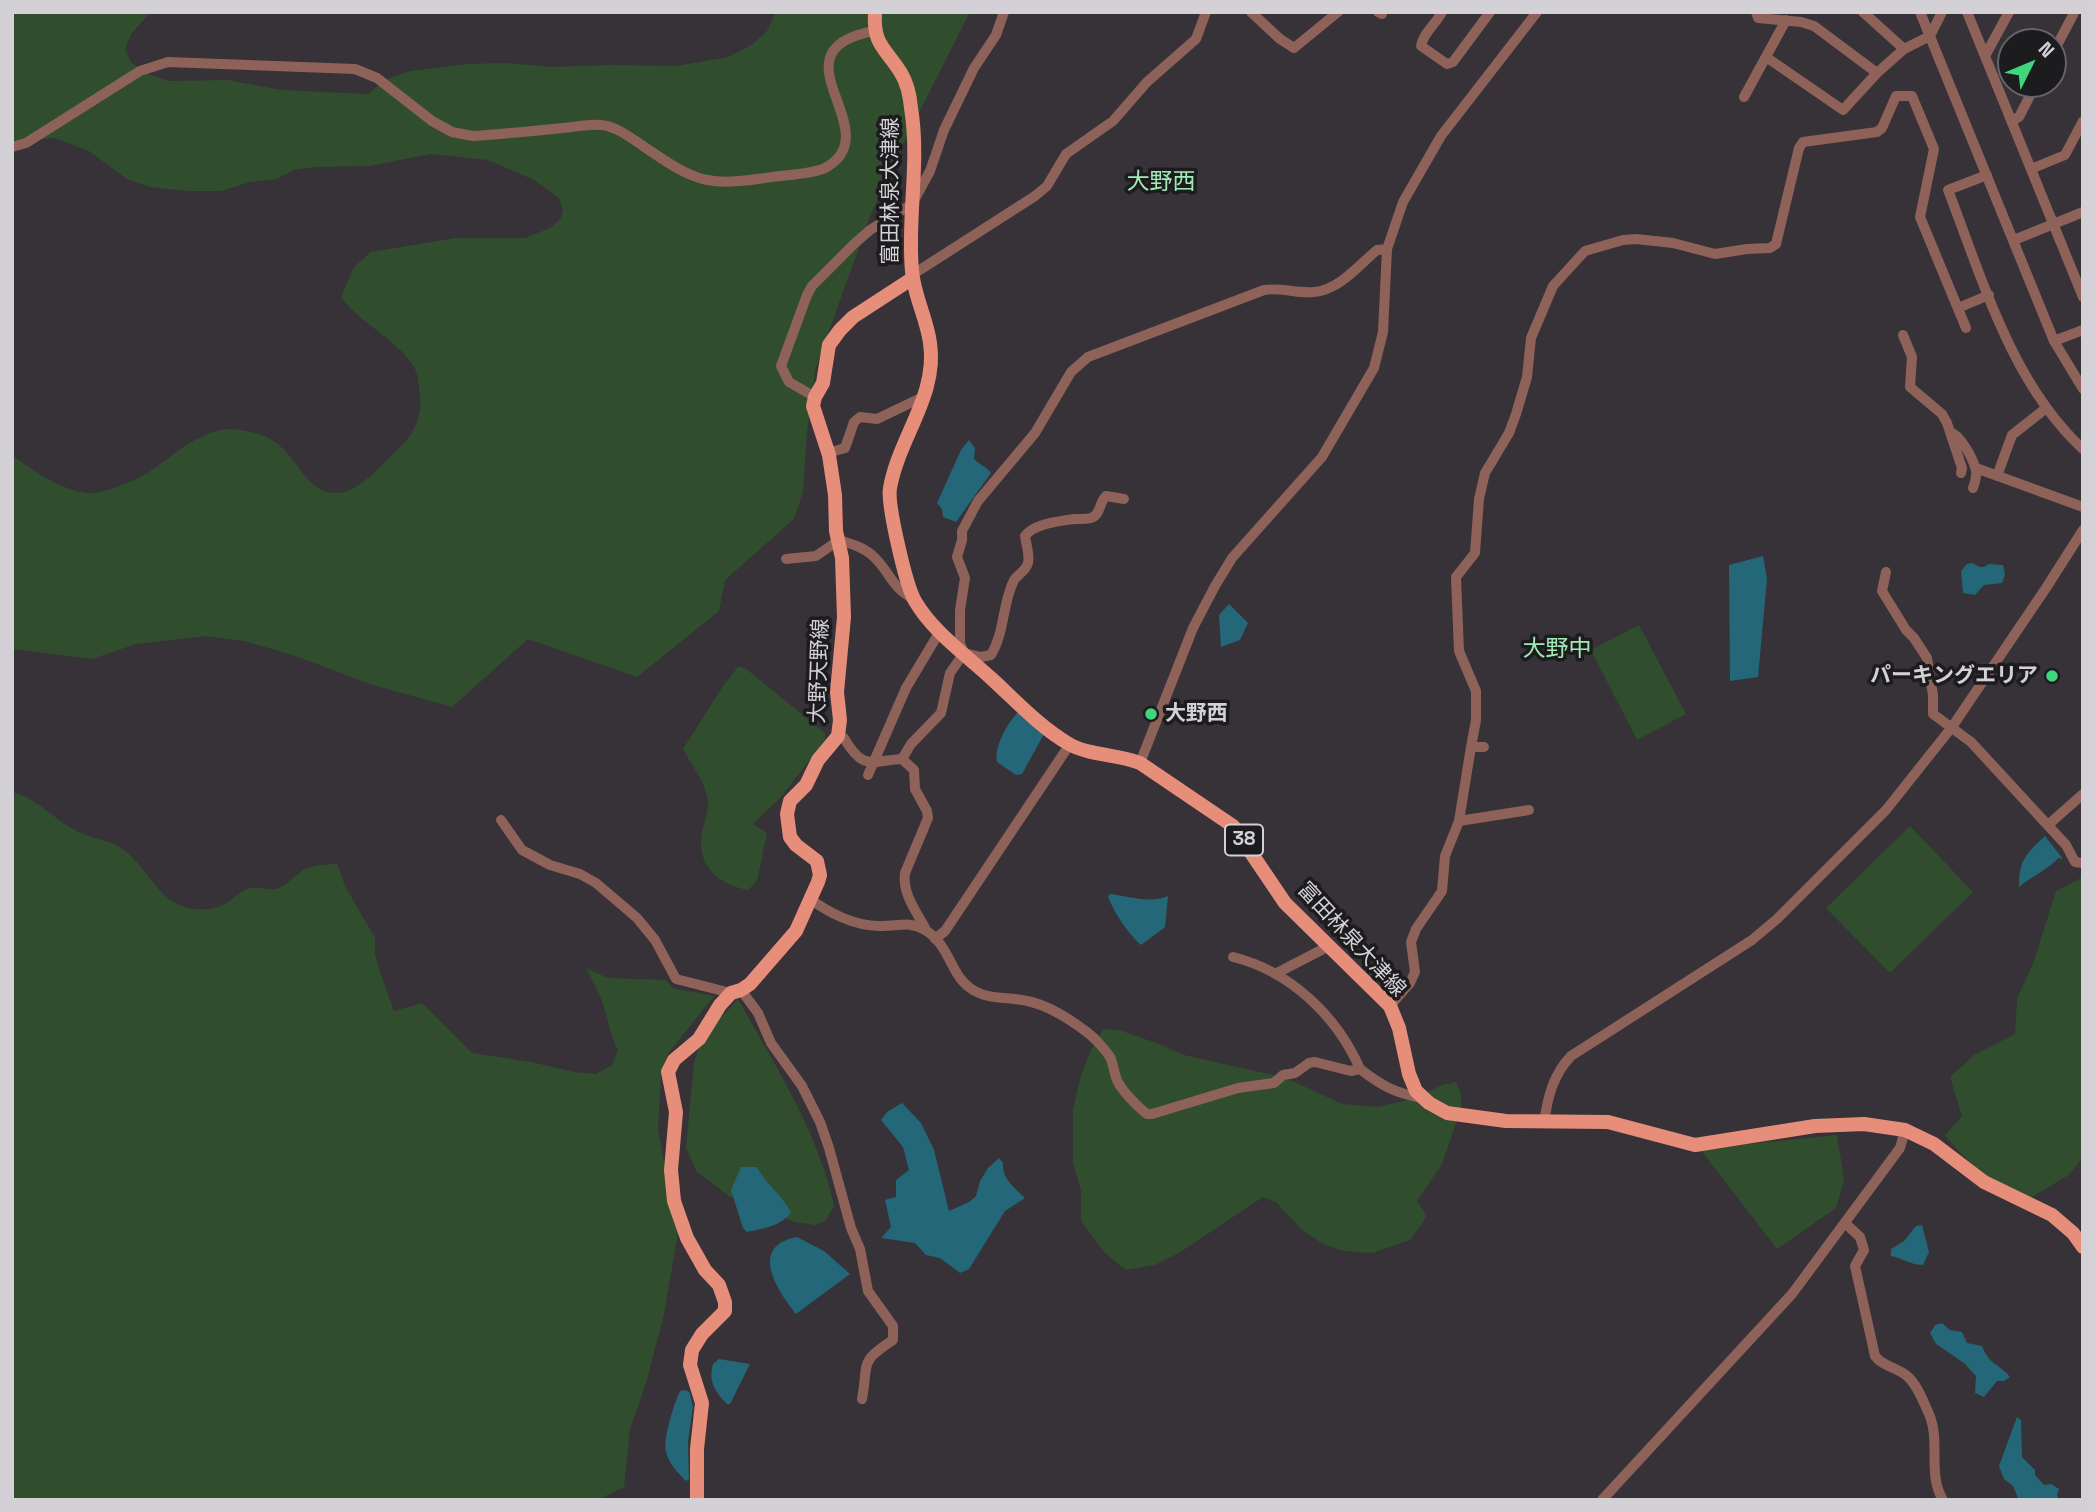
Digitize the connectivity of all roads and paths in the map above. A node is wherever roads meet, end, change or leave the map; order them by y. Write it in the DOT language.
graph roads {
  1 [pos="875,12"];
  2 [pos="1004,12"];
  3 [pos="1215,12"];
  4 [pos="1251,12"];
  5 [pos="1338,12"];
  6 [pos="1442,12"];
  7 [pos="1490,12"];
  8 [pos="1537,12"];
  9 [pos="1756,12"];
  10 [pos="1863,12"];
  11 [pos="1920,12"];
  12 [pos="1942,12"];
  13 [pos="1967,12"];
  14 [pos="2009,12"];
  15 [pos="2073,13"];
  16 [pos="1873,16"];
  17 [pos="1203,18"];
  18 [pos="2083,18"];
  19 [pos="1786,20"];
  20 [pos="874,31"];
  21 [pos="1930,36"];
  22 [pos="1904,49"];
  23 [pos="1985,56"];
  24 [pos="1766,57"];
  25 [pos="1877,73"];
  26 [pos="1744,97"];
  27 [pos="2029,98"];
  28 [pos="2011,121"];
  29 [pos="2083,121"];
  30 [pos="12,147"];
  31 [pos="2031,169"];
  32 [pos="1987,175"];
  33 [pos="912,204"];
  34 [pos="2083,212"];
  35 [pos="2053,224"];
  36 [pos="2014,240"];
  37 [pos="1387,249"];
  38 [pos="912,277"];
  39 [pos="1989,295"];
  40 [pos="2083,297"];
  41 [pos="1958,308"];
  42 [pos="1966,328"];
  43 [pos="2083,330"];
  44 [pos="1903,335"];
  45 [pos="2054,341"];
  46 [pos="2083,389"];
  47 [pos="925,396"];
  48 [pos="815,397"];
  49 [pos="2045,410"];
  50 [pos="1950,432"];
  51 [pos="2083,449"];
  52 [pos="828,453"];
  53 [pos="1976,468"];
  54 [pos="1961,473"];
  55 [pos="1997,476"];
  56 [pos="1973,488"];
  57 [pos="1124,499"];
  58 [pos="2083,507"];
  59 [pos="2083,530"];
  60 [pos="839,540"];
  61 [pos="786,559"];
  62 [pos="1886,572"];
  63 [pos="914,599"];
  64 [pos="940,631"];
  65 [pos="964,653"];
  66 [pos="1952,727"];
  67 [pos="844,738"];
  68 [pos="1070,744"];
  69 [pos="1471,747"];
  70 [pos="1484,747"];
  71 [pos="902,759"];
  72 [pos="1140,763"];
  73 [pos="873,764"];
  74 [pos="868,775"];
  75 [pos="2083,794"];
  76 [pos="1529,810"];
  77 [pos="501,820"];
  78 [pos="1459,821"];
  79 [pos="2048,825"];
  80 [pos="2083,863"];
  81 [pos="810,899"];
  82 [pos="825,910"];
  83 [pos="802,917"];
  84 [pos="926,930"];
  85 [pos="935,939"];
  86 [pos="1329,946"];
  87 [pos="1233,957"];
  88 [pos="1275,974"];
  89 [pos="736,991"];
  90 [pos="1390,1006"];
  91 [pos="1360,1069"];
  92 [pos="1422,1098"];
  93 [pos="1544,1122"];
  94 [pos="1905,1130"];
  95 [pos="1846,1223"];
  96 [pos="2083,1247"];
  97 [pos="862,1399"];
  98 [pos="697,1500"];
  99 [pos="1602,1500"];
  100 [pos="1942,1500"];
  1 -- 20 [label="main road"];
  2 -- 33 [label="street"];
  3 -- 17 [label="street"];
  4 -- 5 [label="street"];
  6 -- 7 [label="street"];
  8 -- 37 [label="street"];
  9 -- 19 [label="street"];
  10 -- 16 [label="street"];
  11 -- 21 [label="street"];
  12 -- 21 [label="street"];
  13 -- 23 [label="street"];
  14 -- 23 [label="street"];
  15 -- 18 [label="street"];
  16 -- 22 [label="street"];
  17 -- 38 [label="street"];
  19 -- 24 [label="street"];
  19 -- 25 [label="street"];
  20 -- 30 [label="street"];
  20 -- 33 [label="main road, 富田林泉大津線 / 38"];
  21 -- 22 [label="street"];
  21 -- 32 [label="street"];
  22 -- 25 [label="street"];
  23 -- 28 [label="street"];
  24 -- 25 [label="street"];
  24 -- 26 [label="street"];
  27 -- 28 [label="street"];
  28 -- 31 [label="street"];
  29 -- 31 [label="street"];
  31 -- 35 [label="street"];
  32 -- 36 [label="street"];
  32 -- 39 [label="street"];
  33 -- 38 [label="main road, 富田林泉大津線 / 38"];
  33 -- 48 [label="street"];
  34 -- 35 [label="street"];
  35 -- 36 [label="street"];
  35 -- 40 [label="street"];
  36 -- 45 [label="street"];
  37 -- 65 [label="street"];
  37 -- 72 [label="street"];
  38 -- 47 [label="main road, 富田林泉大津線 / 38"];
  38 -- 48 [label="main road, 大野天野線"];
  39 -- 41 [label="street"];
  39 -- 49 [label="street"];
  41 -- 42 [label="street"];
  41 -- 69 [label="street"];
  43 -- 45 [label="street"];
  44 -- 50 [label="street"];
  45 -- 46 [label="street"];
  47 -- 52 [label="street"];
  47 -- 63 [label="main road, 富田林泉大津線 / 38"];
  48 -- 52 [label="main road, 大野天野線"];
  49 -- 51 [label="street"];
  49 -- 55 [label="street"];
  50 -- 53 [label="street"];
  50 -- 54 [label="street"];
  52 -- 60 [label="main road, 大野天野線"];
  53 -- 55 [label="street"];
  53 -- 56 [label="street"];
  55 -- 58 [label="street"];
  57 -- 65 [label="street"];
  59 -- 66 [label="street"];
  60 -- 61 [label="street"];
  60 -- 63 [label="street"];
  60 -- 81 [label="main road, 大野天野線"];
  62 -- 66 [label="street"];
  63 -- 64 [label="main road, 富田林泉大津線 / 38"];
  64 -- 65 [label="main road, 富田林泉大津線 / 38"];
  64 -- 73 [label="street"];
  65 -- 68 [label="main road, 富田林泉大津線 / 38"];
  65 -- 71 [label="street"];
  66 -- 79 [label="street"];
  66 -- 93 [label="street"];
  67 -- 73 [label="street"];
  68 -- 72 [label="main road, 富田林泉大津線 / 38"];
  68 -- 85 [label="street"];
  69 -- 70 [label="street"];
  69 -- 78 [label="street"];
  71 -- 73 [label="street"];
  71 -- 84 [label="street"];
  72 -- 86 [label="main road, 富田林泉大津線 / 38"];
  73 -- 74 [label="street"];
  75 -- 79 [label="street"];
  76 -- 78 [label="street"];
  77 -- 89 [label="street"];
  78 -- 90 [label="street"];
  79 -- 80 [label="street"];
  81 -- 82 [label="street"];
  81 -- 83 [label="main road, 大野天野線"];
  82 -- 83 [label="street"];
  82 -- 84 [label="street"];
  83 -- 89 [label="main road, 大野天野線"];
  84 -- 85 [label="street"];
  85 -- 91 [label="street"];
  86 -- 88 [label="street"];
  86 -- 90 [label="main road, 富田林泉大津線 / 38"];
  87 -- 88 [label="street"];
  88 -- 91 [label="street"];
  89 -- 97 [label="street"];
  89 -- 98 [label="main road, 大野天野線"];
  90 -- 92 [label="main road, 富田林泉大津線 / 38"];
  91 -- 92 [label="street"];
  92 -- 93 [label="main road"];
  93 -- 94 [label="main road"];
  94 -- 95 [label="street"];
  94 -- 96 [label="main road"];
  95 -- 99 [label="street"];
  95 -- 100 [label="street"];
}
